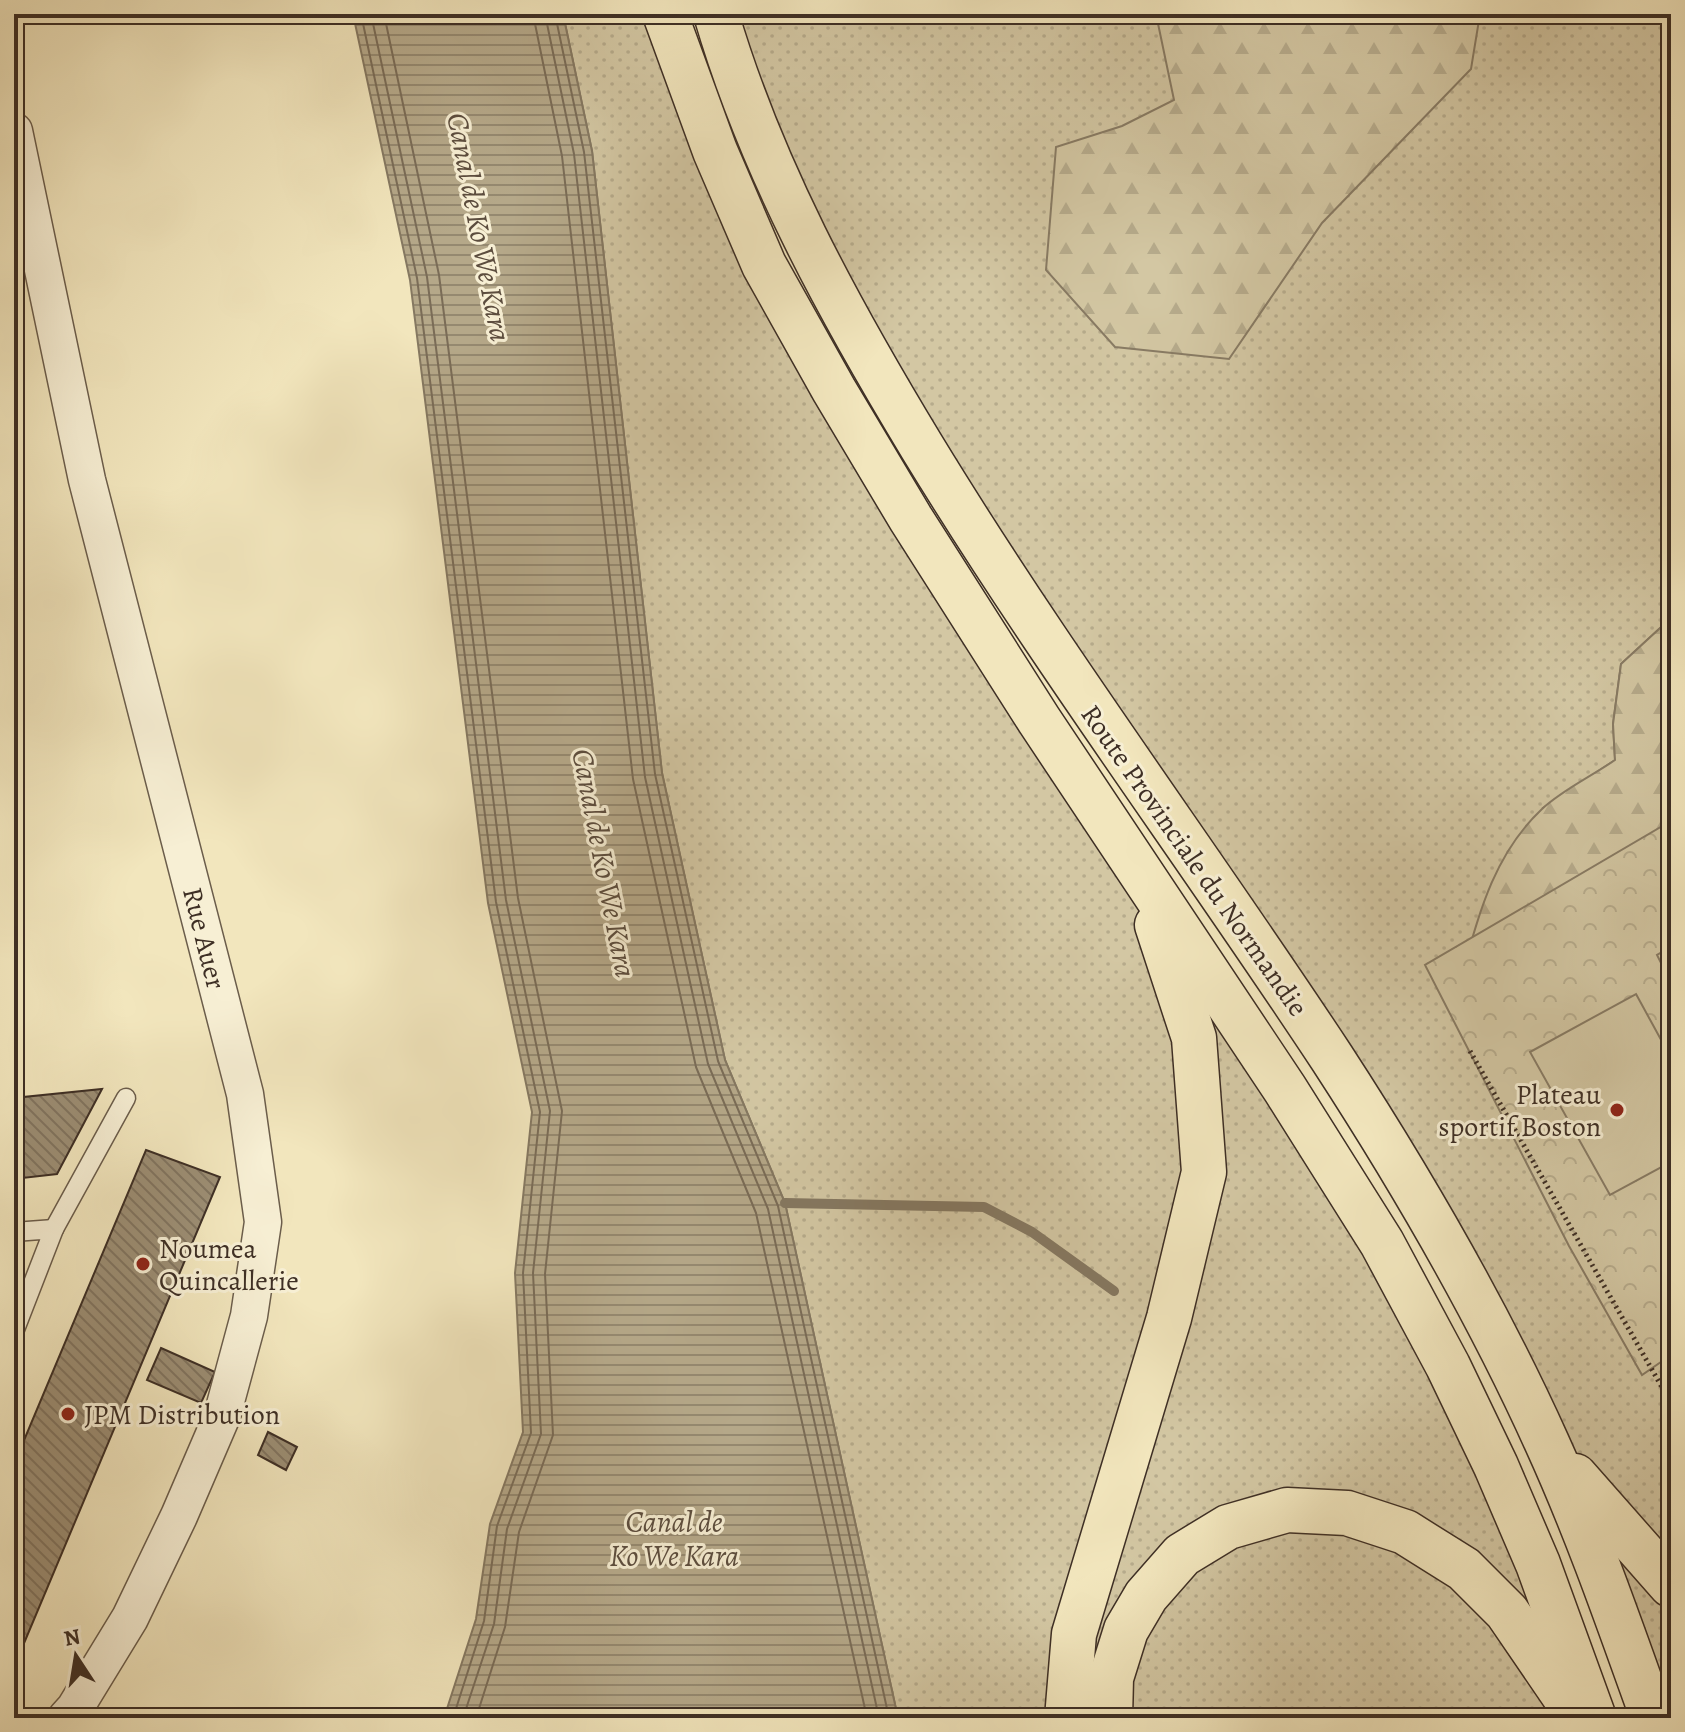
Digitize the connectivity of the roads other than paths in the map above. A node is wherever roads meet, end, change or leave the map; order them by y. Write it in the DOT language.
graph roads {
  1 [pos="665,14"];
  2 [pos="716,14"];
  3 [pos="14,131"];
  4 [pos="1141,875"];
  5 [pos="126,1098"];
  6 [pos="54,1229"];
  7 [pos="14,1232"];
  8 [pos="14,1332"];
  9 [pos="1547,1443"];
  10 [pos="1671,1585"];
  11 [pos="66,1718"];
  12 [pos="1067,1718"];
  13 [pos="1110,1718"];
  14 [pos="1579,1718"];
  15 [pos="1594,1718"];
  16 [pos="1653,1718"];
  1 -- 4 [label="highway, Route Provinciale du Normandie"];
  2 -- 9 [label="highway, Route Provinciale du Normandie"];
  3 -- 11 [label="street, Rue Auer"];
  4 -- 12 [label="highway"];
  4 -- 15 [label="highway, Route Provinciale du Normandie"];
  5 -- 6 [label="lane"];
  6 -- 7 [label="lane"];
  6 -- 8 [label="lane"];
  9 -- 10 [label="highway"];
  9 -- 16 [label="highway, Route Provinciale du Normandie"];
  13 -- 14 [label="highway"];
}
